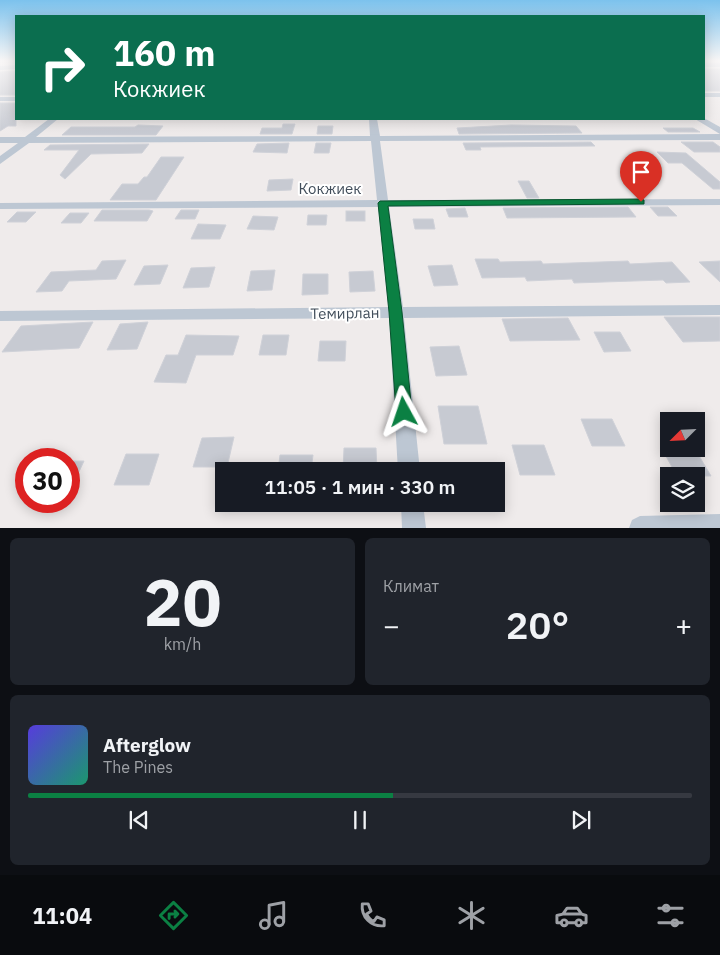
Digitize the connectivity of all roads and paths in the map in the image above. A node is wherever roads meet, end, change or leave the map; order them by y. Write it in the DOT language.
graph roads {
  1 [pos="705,95"];
  2 [pos="720,95"];
  3 [pos="0,99"];
  4 [pos="15,99"];
  5 [pos="53,120"];
  6 [pos="373,120"];
  7 [pos="701,120"];
  8 [pos="720,131"];
  9 [pos="720,137"];
  10 [pos="375,138"];
  11 [pos="0,140"];
  12 [pos="27,140"];
  13 [pos="0,161"];
  14 [pos="720,202"];
  15 [pos="383,203"];
  16 [pos="0,206"];
  17 [pos="720,310"];
  18 [pos="396,312"];
  19 [pos="0,316"];
  20 [pos="408,462"];
  21 [pos="413,512"];
  22 [pos="720,526"];
  23 [pos="414,528"];
  24 [pos="640,528"];
  1 -- 2 [label="street"];
  3 -- 4 [label="street"];
  5 -- 12 [label="street"];
  6 -- 10 [label="street"];
  7 -- 8 [label="street"];
  9 -- 10 [label="street"];
  10 -- 12 [label="street"];
  10 -- 15 [label="street"];
  11 -- 12 [label="street"];
  12 -- 13 [label="street"];
  14 -- 15 [label="street, Кокжиек"];
  15 -- 16 [label="street, Кокжиек"];
  15 -- 18 [label="street"];
  17 -- 18 [label="street, Темирлан"];
  18 -- 19 [label="street, Темирлан"];
  18 -- 20 [label="street"];
  21 -- 23 [label="street"];
  22 -- 24 [label="street"];
}
